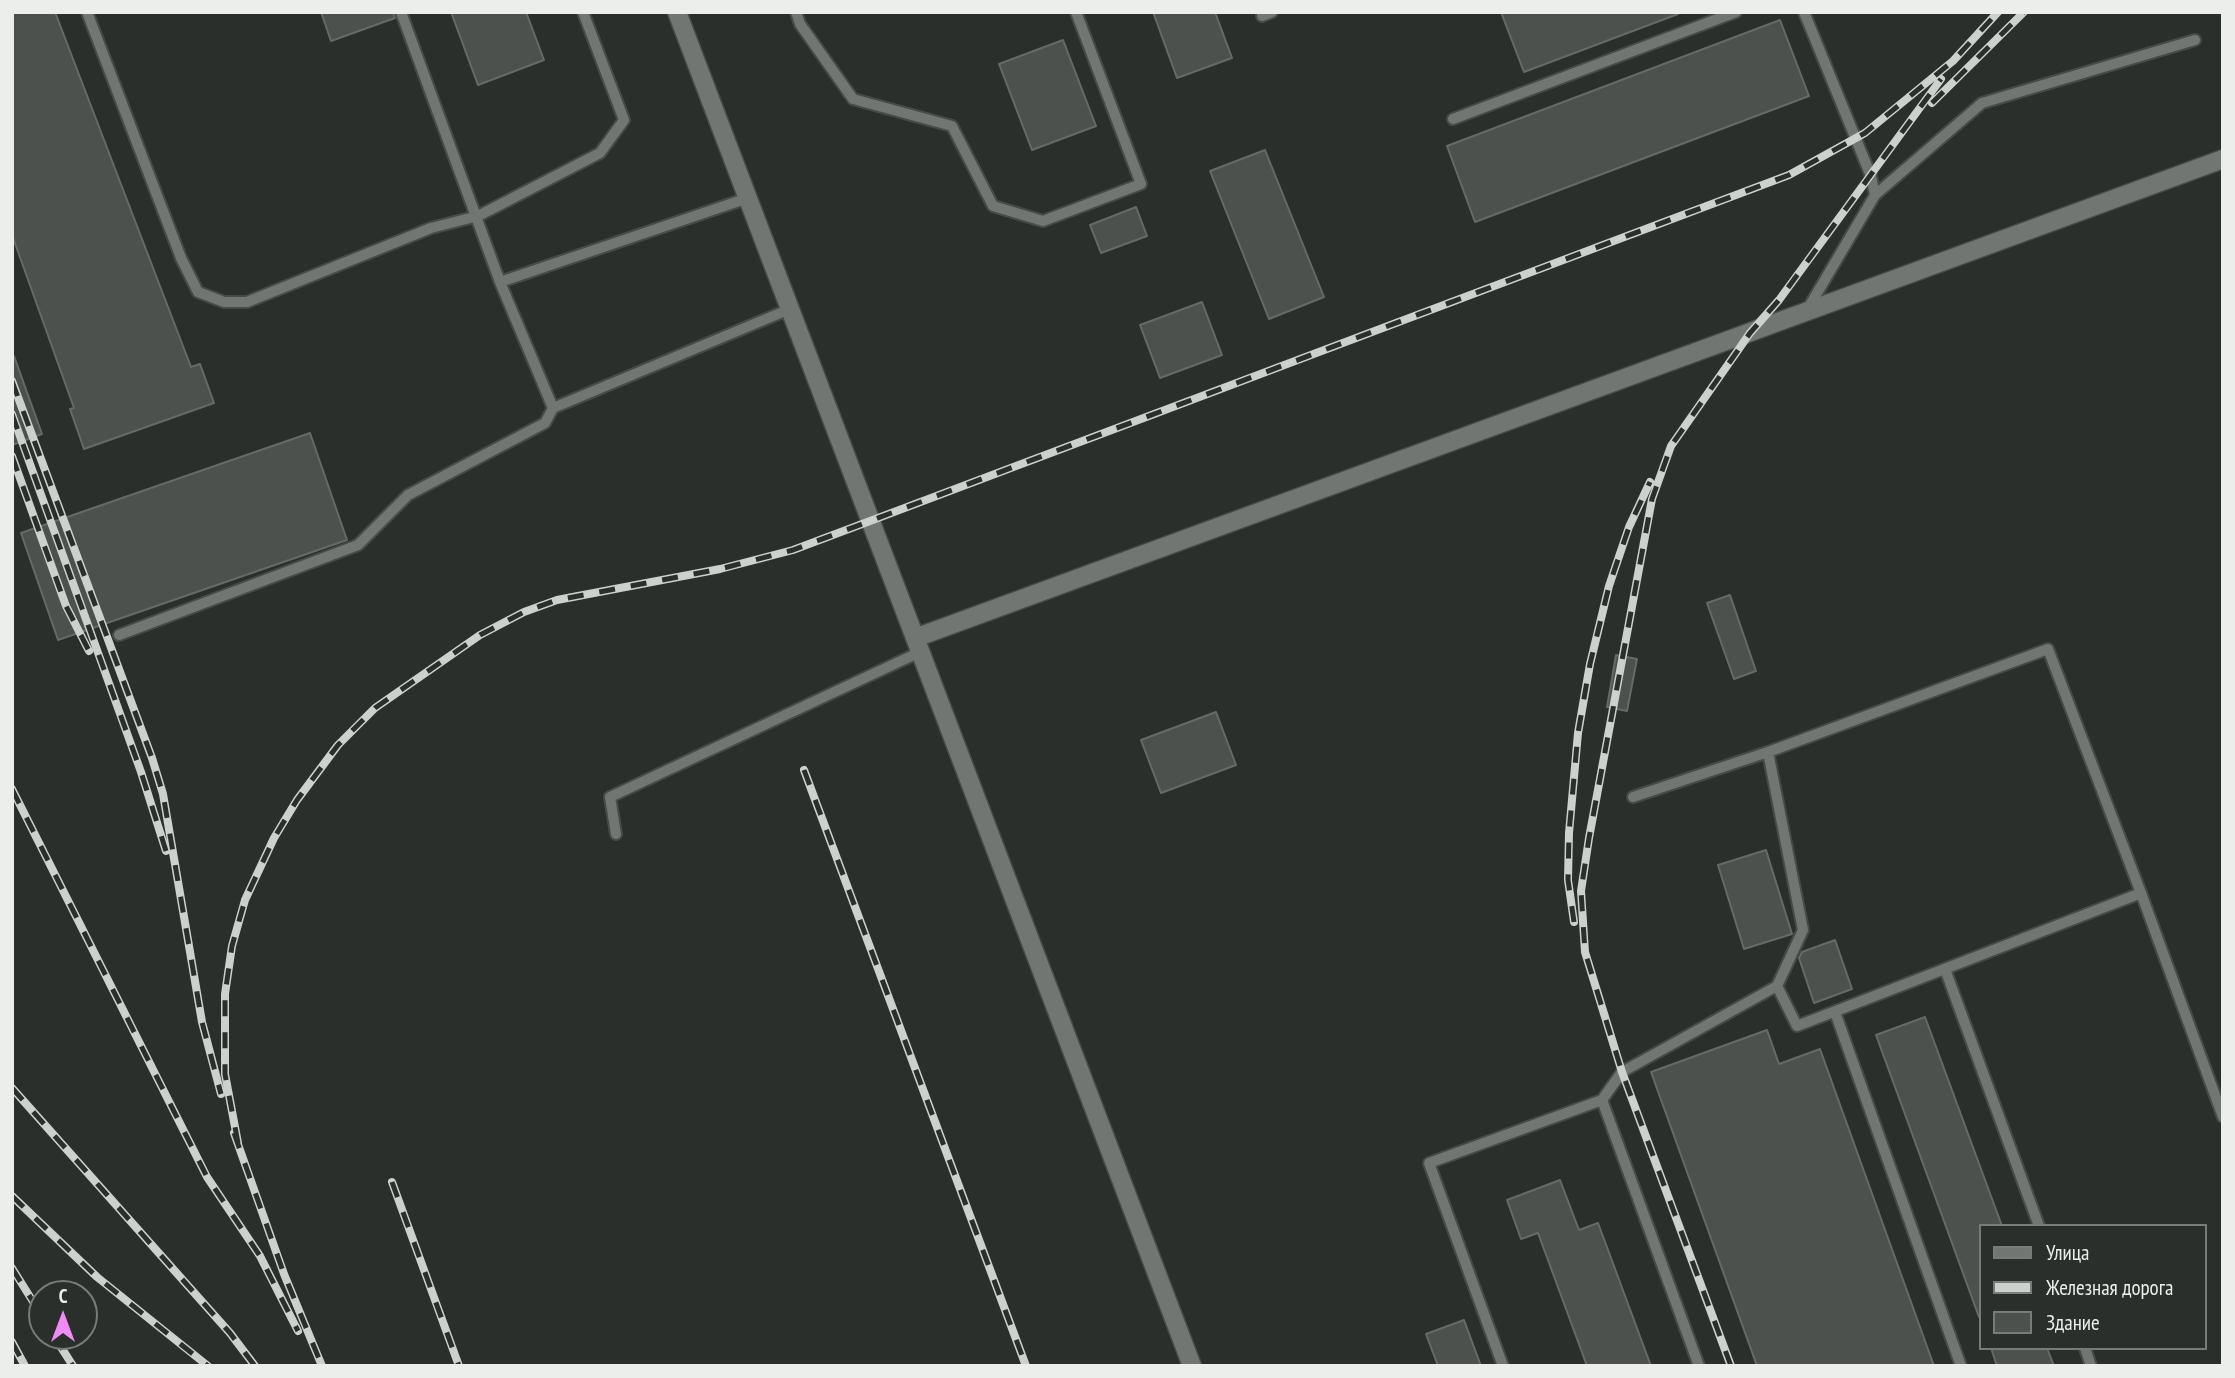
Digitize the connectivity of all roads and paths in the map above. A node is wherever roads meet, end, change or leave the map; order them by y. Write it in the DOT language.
graph roads {
  1 [pos="87,12"];
  2 [pos="401,12"];
  3 [pos="583,12"];
  4 [pos="677,12"];
  5 [pos="796,12"];
  6 [pos="1076,12"];
  7 [pos="1736,12"];
  8 [pos="1804,12"];
  9 [pos="2195,40"];
  10 [pos="1453,119"];
  11 [pos="2223,159"];
  12 [pos="1875,195"];
  13 [pos="748,198"];
  14 [pos="478,216"];
  15 [pos="500,282"];
  16 [pos="790,309"];
  17 [pos="1805,312"];
  18 [pos="553,408"];
  19 [pos="119,635"];
  20 [pos="918,645"];
  21 [pos="1768,752"];
  22 [pos="1633,797"];
  23 [pos="616,834"];
  24 [pos="2141,893"];
  25 [pos="1945,969"];
  26 [pos="1777,986"];
  27 [pos="1835,1012"];
  28 [pos="1602,1100"];
  29 [pos="2223,1117"];
  30 [pos="2038,1224"];
  31 [pos="1192,1366"];
  32 [pos="1503,1366"];
  33 [pos="1699,1366"];
  34 [pos="1961,1366"];
  1 -- 14 [label="lane"];
  2 -- 14 [label="lane"];
  3 -- 14 [label="lane"];
  4 -- 13 [label="street"];
  5 -- 6 [label="lane"];
  7 -- 10 [label="lane"];
  8 -- 12 [label="lane"];
  9 -- 12 [label="lane"];
  11 -- 17 [label="street"];
  12 -- 17 [label="lane"];
  13 -- 15 [label="lane"];
  13 -- 16 [label="street"];
  14 -- 15 [label="lane"];
  15 -- 18 [label="lane"];
  16 -- 18 [label="lane"];
  16 -- 20 [label="street"];
  17 -- 20 [label="street"];
  18 -- 19 [label="lane"];
  20 -- 23 [label="lane"];
  20 -- 31 [label="street"];
  21 -- 22 [label="lane"];
  21 -- 24 [label="lane"];
  21 -- 26 [label="lane"];
  24 -- 25 [label="lane"];
  24 -- 29 [label="lane"];
  25 -- 27 [label="lane"];
  25 -- 30 [label="lane"];
  26 -- 27 [label="lane"];
  26 -- 28 [label="lane"];
  27 -- 34 [label="lane"];
  28 -- 32 [label="lane"];
  28 -- 33 [label="lane"];
}
